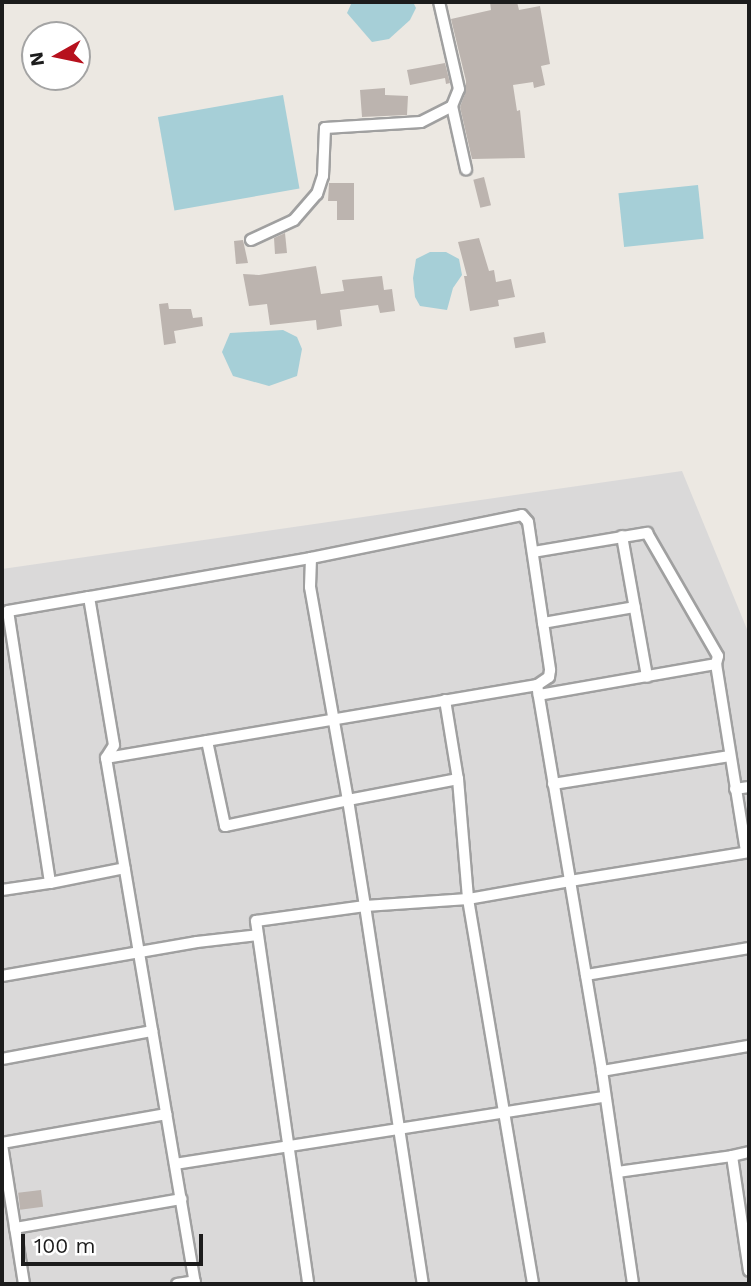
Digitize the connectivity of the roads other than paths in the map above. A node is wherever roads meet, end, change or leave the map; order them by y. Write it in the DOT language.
graph roads {
  1 [pos="439,2"];
  2 [pos="452,106"];
  3 [pos="466,169"];
  4 [pos="251,240"];
  5 [pos="622,536"];
  6 [pos="533,552"];
  7 [pos="311,558"];
  8 [pos="89,597"];
  9 [pos="635,607"];
  10 [pos="5,612"];
  11 [pos="543,624"];
  12 [pos="716,664"];
  13 [pos="647,677"];
  14 [pos="538,690"];
  15 [pos="445,701"];
  16 [pos="334,719"];
  17 [pos="207,741"];
  18 [pos="730,756"];
  19 [pos="106,758"];
  20 [pos="458,779"];
  21 [pos="554,784"];
  22 [pos="749,787"];
  23 [pos="735,789"];
  24 [pos="348,800"];
  25 [pos="748,852"];
  26 [pos="125,868"];
  27 [pos="570,881"];
  28 [pos="50,883"];
  29 [pos="2,890"];
  30 [pos="468,899"];
  31 [pos="365,906"];
  32 [pos="258,935"];
  33 [pos="749,947"];
  34 [pos="139,951"];
  35 [pos="586,975"];
  36 [pos="2,976"];
  37 [pos="152,1031"];
  38 [pos="749,1046"];
  39 [pos="2,1059"];
  40 [pos="601,1071"];
  41 [pos="605,1097"];
  42 [pos="166,1114"];
  43 [pos="504,1114"];
  44 [pos="399,1131"];
  45 [pos="2,1144"];
  46 [pos="289,1148"];
  47 [pos="749,1153"];
  48 [pos="732,1156"];
  49 [pos="175,1164"];
  50 [pos="617,1172"];
  51 [pos="181,1199"];
  52 [pos="15,1228"];
  53 [pos="749,1271"];
  54 [pos="195,1283"];
  55 [pos="24,1284"];
  56 [pos="177,1284"];
  57 [pos="309,1284"];
  58 [pos="423,1284"];
  59 [pos="533,1284"];
  60 [pos="633,1284"];
  1 -- 2 [label="street"];
  2 -- 3 [label="street"];
  2 -- 4 [label="street"];
  5 -- 6 [label="street"];
  5 -- 9 [label="street"];
  5 -- 12 [label="street"];
  6 -- 7 [label="street"];
  6 -- 11 [label="street"];
  7 -- 8 [label="street"];
  7 -- 16 [label="street"];
  8 -- 10 [label="street"];
  8 -- 19 [label="street"];
  9 -- 11 [label="street"];
  9 -- 13 [label="street"];
  10 -- 28 [label="street"];
  11 -- 14 [label="street"];
  12 -- 13 [label="street"];
  12 -- 18 [label="street"];
  13 -- 14 [label="street"];
  14 -- 15 [label="street"];
  14 -- 21 [label="street"];
  15 -- 16 [label="street"];
  15 -- 20 [label="street"];
  16 -- 17 [label="street"];
  16 -- 24 [label="street"];
  17 -- 19 [label="street"];
  17 -- 24 [label="street"];
  18 -- 21 [label="street"];
  18 -- 23 [label="street"];
  19 -- 26 [label="street"];
  20 -- 24 [label="street"];
  20 -- 30 [label="street"];
  21 -- 27 [label="street"];
  22 -- 23 [label="street"];
  23 -- 25 [label="street"];
  24 -- 31 [label="street"];
  25 -- 27 [label="street"];
  26 -- 28 [label="street"];
  26 -- 34 [label="street"];
  27 -- 30 [label="street"];
  27 -- 35 [label="street"];
  28 -- 29 [label="street"];
  30 -- 31 [label="street"];
  30 -- 43 [label="street"];
  31 -- 32 [label="street"];
  31 -- 44 [label="street"];
  32 -- 34 [label="street"];
  32 -- 46 [label="street"];
  33 -- 35 [label="street"];
  34 -- 36 [label="street"];
  34 -- 37 [label="street"];
  35 -- 40 [label="street"];
  37 -- 39 [label="street"];
  37 -- 42 [label="street"];
  38 -- 40 [label="street"];
  40 -- 41 [label="street"];
  41 -- 43 [label="street"];
  41 -- 50 [label="street"];
  42 -- 45 [label="street"];
  42 -- 49 [label="street"];
  43 -- 44 [label="street"];
  43 -- 59 [label="street"];
  44 -- 46 [label="street"];
  44 -- 58 [label="street"];
  45 -- 52 [label="street"];
  46 -- 49 [label="street"];
  46 -- 57 [label="street"];
  47 -- 48 [label="street"];
  48 -- 50 [label="street"];
  48 -- 53 [label="street"];
  49 -- 51 [label="street"];
  50 -- 60 [label="street"];
  51 -- 52 [label="street"];
  51 -- 54 [label="street"];
  52 -- 55 [label="street"];
  54 -- 56 [label="street"];
}
